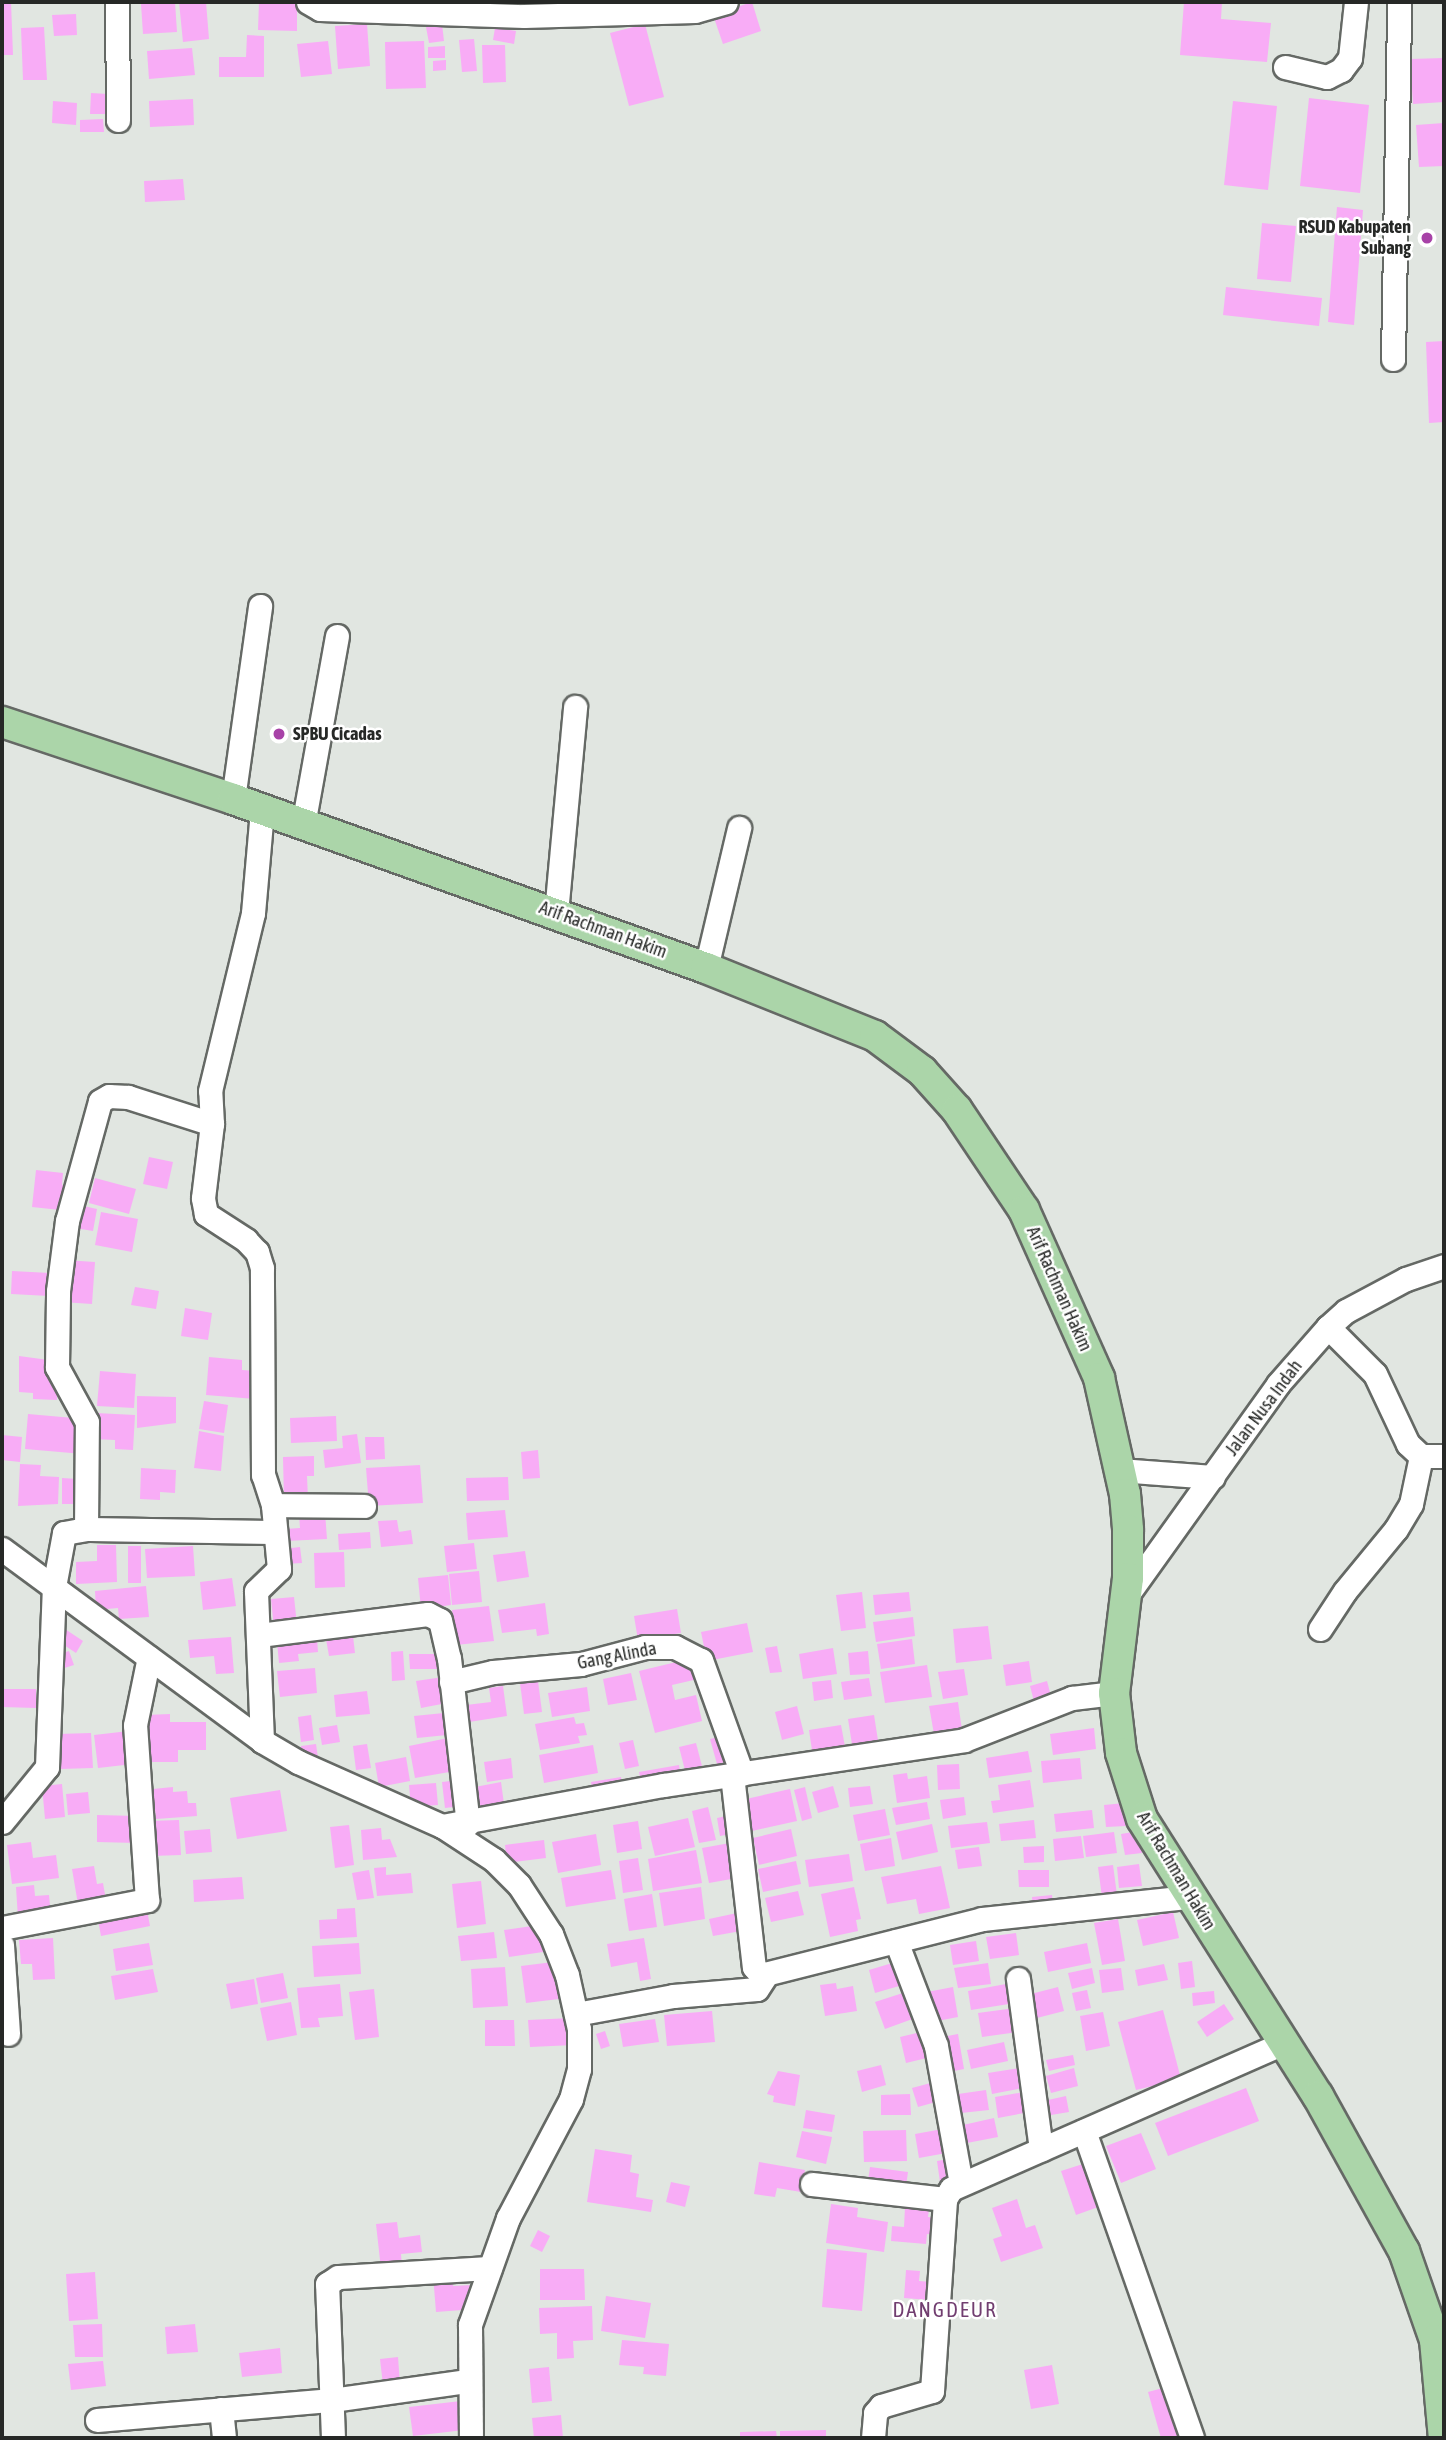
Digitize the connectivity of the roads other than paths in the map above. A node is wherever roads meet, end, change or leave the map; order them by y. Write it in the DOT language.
graph roads {
  1 [pos="117,2"];
  2 [pos="308,2"];
  3 [pos="726,2"];
  4 [pos="1356,2"];
  5 [pos="1399,2"];
  6 [pos="1285,67"];
  7 [pos="118,120"];
  8 [pos="1393,359"];
  9 [pos="260,606"];
  10 [pos="337,636"];
  11 [pos="575,707"];
  12 [pos="2,722"];
  13 [pos="233,799"];
  14 [pos="262,811"];
  15 [pos="303,825"];
  16 [pos="739,828"];
  17 [pos="556,913"];
  18 [pos="706,968"];
  19 [pos="212,1124"];
  20 [pos="1444,1266"];
  21 [pos="1328,1327"];
  22 [pos="1420,1456"];
  23 [pos="1444,1456"];
  24 [pos="1119,1470"];
  25 [pos="1213,1477"];
  26 [pos="273,1505"];
  27 [pos="364,1506"];
  28 [pos="86,1529"];
  29 [pos="275,1532"];
  30 [pos="2,1549"];
  31 [pos="54,1587"];
  32 [pos="1125,1598"];
  33 [pos="1320,1629"];
  34 [pos="259,1635"];
  35 [pos="149,1657"];
  36 [pos="451,1682"];
  37 [pos="1114,1693"];
  38 [pos="262,1741"];
  39 [pos="737,1774"];
  40 [pos="2,1822"];
  41 [pos="456,1829"];
  42 [pos="1189,1897"];
  43 [pos="2,1928"];
  44 [pos="896,1941"];
  45 [pos="2,1945"];
  46 [pos="766,1976"];
  47 [pos="1018,1979"];
  48 [pos="576,2014"];
  49 [pos="8,2034"];
  50 [pos="1284,2043"];
  51 [pos="1084,2131"];
  52 [pos="1041,2149"];
  53 [pos="961,2183"];
  54 [pos="812,2184"];
  55 [pos="945,2199"];
  56 [pos="490,2268"];
  57 [pos="468,2381"];
  58 [pos="332,2400"];
  59 [pos="221,2409"];
  60 [pos="97,2420"];
  61 [pos="224,2438"];
  62 [pos="332,2438"];
  63 [pos="471,2438"];
  64 [pos="873,2438"];
  65 [pos="1192,2438"];
  66 [pos="1444,2438"];
  1 -- 7 [label="street"];
  2 -- 3 [label="street"];
  4 -- 6 [label="street"];
  5 -- 8 [label="street"];
  9 -- 13 [label="street"];
  10 -- 15 [label="street"];
  11 -- 17 [label="street"];
  12 -- 13 [label="main road, Arif Rachman Hakim"];
  13 -- 14 [label="main road, Arif Rachman Hakim"];
  14 -- 15 [label="main road, Arif Rachman Hakim"];
  14 -- 19 [label="street"];
  15 -- 17 [label="main road, Arif Rachman Hakim"];
  16 -- 18 [label="street"];
  17 -- 18 [label="main road, Arif Rachman Hakim"];
  18 -- 24 [label="main road, Arif Rachman Hakim"];
  19 -- 26 [label="street"];
  19 -- 28 [label="street"];
  20 -- 21 [label="street, Jalan Nusa Indah"];
  21 -- 22 [label="street"];
  21 -- 25 [label="street, Jalan Nusa Indah"];
  22 -- 23 [label="street"];
  22 -- 33 [label="street"];
  24 -- 25 [label="street"];
  24 -- 32 [label="main road, Arif Rachman Hakim"];
  25 -- 32 [label="street, Jalan Nusa Indah"];
  26 -- 27 [label="street"];
  26 -- 29 [label="street"];
  28 -- 29 [label="street"];
  28 -- 31 [label="street"];
  29 -- 34 [label="street"];
  30 -- 31 [label="street"];
  31 -- 35 [label="street"];
  31 -- 40 [label="street"];
  32 -- 37 [label="main road, Arif Rachman Hakim"];
  34 -- 36 [label="street"];
  34 -- 38 [label="street"];
  35 -- 38 [label="street"];
  35 -- 43 [label="street"];
  36 -- 39 [label="street, Gang Alinda"];
  36 -- 41 [label="street"];
  37 -- 39 [label="street"];
  37 -- 42 [label="main road, Arif Rachman Hakim"];
  38 -- 41 [label="street"];
  39 -- 41 [label="street"];
  39 -- 46 [label="street, Gang Alinda"];
  41 -- 48 [label="street"];
  42 -- 44 [label="street"];
  42 -- 50 [label="main road, Arif Rachman Hakim"];
  44 -- 46 [label="street"];
  44 -- 53 [label="street"];
  45 -- 49 [label="street"];
  46 -- 48 [label="street"];
  47 -- 52 [label="street"];
  48 -- 56 [label="street"];
  50 -- 51 [label="street"];
  50 -- 66 [label="main road, Arif Rachman Hakim"];
  51 -- 52 [label="street"];
  51 -- 65 [label="street"];
  52 -- 53 [label="street"];
  53 -- 55 [label="street"];
  54 -- 55 [label="street"];
  55 -- 64 [label="street"];
  56 -- 57 [label="street"];
  56 -- 58 [label="street"];
  57 -- 58 [label="street"];
  57 -- 63 [label="street"];
  58 -- 59 [label="street"];
  58 -- 62 [label="street"];
  59 -- 60 [label="street"];
  59 -- 61 [label="street"];
}
